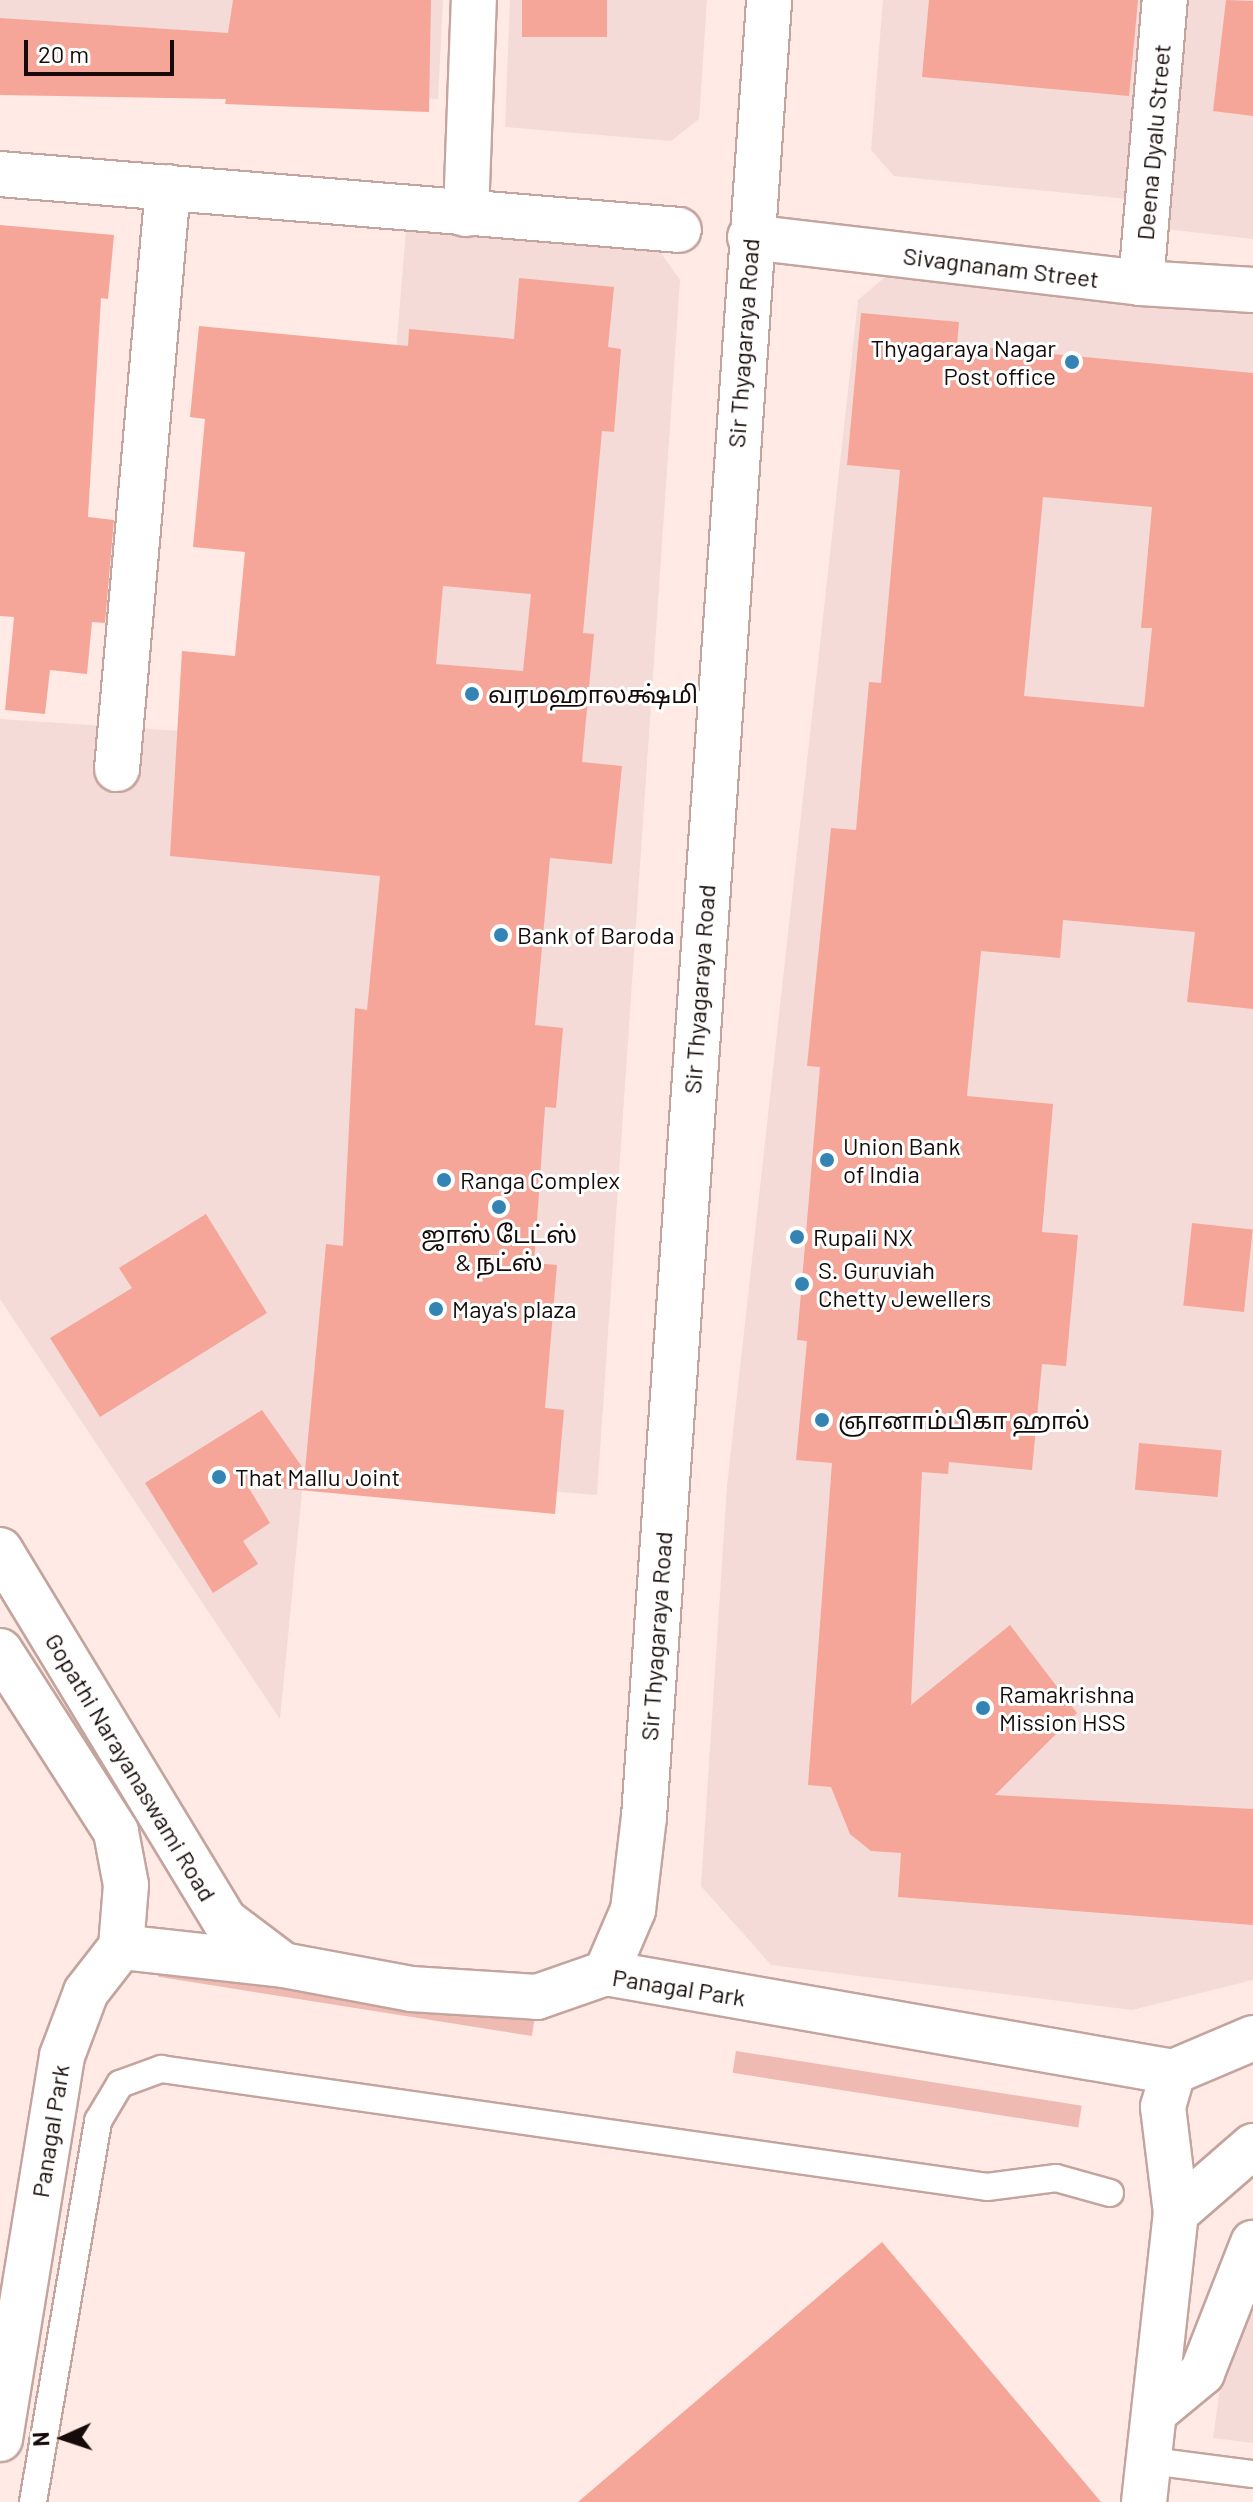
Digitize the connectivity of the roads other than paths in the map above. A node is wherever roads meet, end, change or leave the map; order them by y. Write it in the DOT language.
graph roads {
  1 [pos="474,0"];
  2 [pos="769,0"];
  3 [pos="1165,0"];
  4 [pos="0,174"];
  5 [pos="168,187"];
  6 [pos="466,214"];
  7 [pos="679,230"];
  8 [pos="750,237"];
  9 [pos="1141,283"];
  10 [pos="1253,290"];
  11 [pos="117,769"];
  12 [pos="0,1550"];
  13 [pos="0,1651"];
  14 [pos="121,1947"];
  15 [pos="283,1965"];
  16 [pos="606,1973"];
  17 [pos="1253,2038"];
  18 [pos="1173,2072"];
  19 [pos="1253,2146"];
  20 [pos="1110,2193"];
  21 [pos="1176,2213"];
  22 [pos="1253,2243"];
  23 [pos="1156,2411"];
  24 [pos="0,2439"];
  25 [pos="1253,2474"];
  26 [pos="1148,2482"];
  27 [pos="33,2502"];
  1 -- 6 [label="main road"];
  2 -- 8 [label="main road, Sir Thyagaraya Road"];
  3 -- 9 [label="main road, Deena Dyalu Street"];
  4 -- 5 [label="main road"];
  5 -- 6 [label="main road"];
  5 -- 11 [label="main road"];
  6 -- 7 [label="main road"];
  8 -- 9 [label="main road, Sivagnanam Street"];
  8 -- 16 [label="main road, Sir Thyagaraya Road"];
  9 -- 10 [label="main road, Sivagnanam Street"];
  12 -- 15 [label="main road, Gopathi Narayanaswami Road"];
  13 -- 14 [label="main road, Gopathi Narayanaswami Road"];
  14 -- 15 [label="main road, Panagal Park"];
  14 -- 24 [label="main road, Panagal Park"];
  15 -- 16 [label="main road, Panagal Park"];
  16 -- 18 [label="main road, Panagal Park"];
  17 -- 18 [label="main road"];
  18 -- 21 [label="main road"];
  19 -- 21 [label="main road"];
  20 -- 27 [label="lane"];
  21 -- 23 [label="main road"];
  22 -- 23 [label="main road"];
  23 -- 26 [label="main road"];
  25 -- 26 [label="lane"];
}
